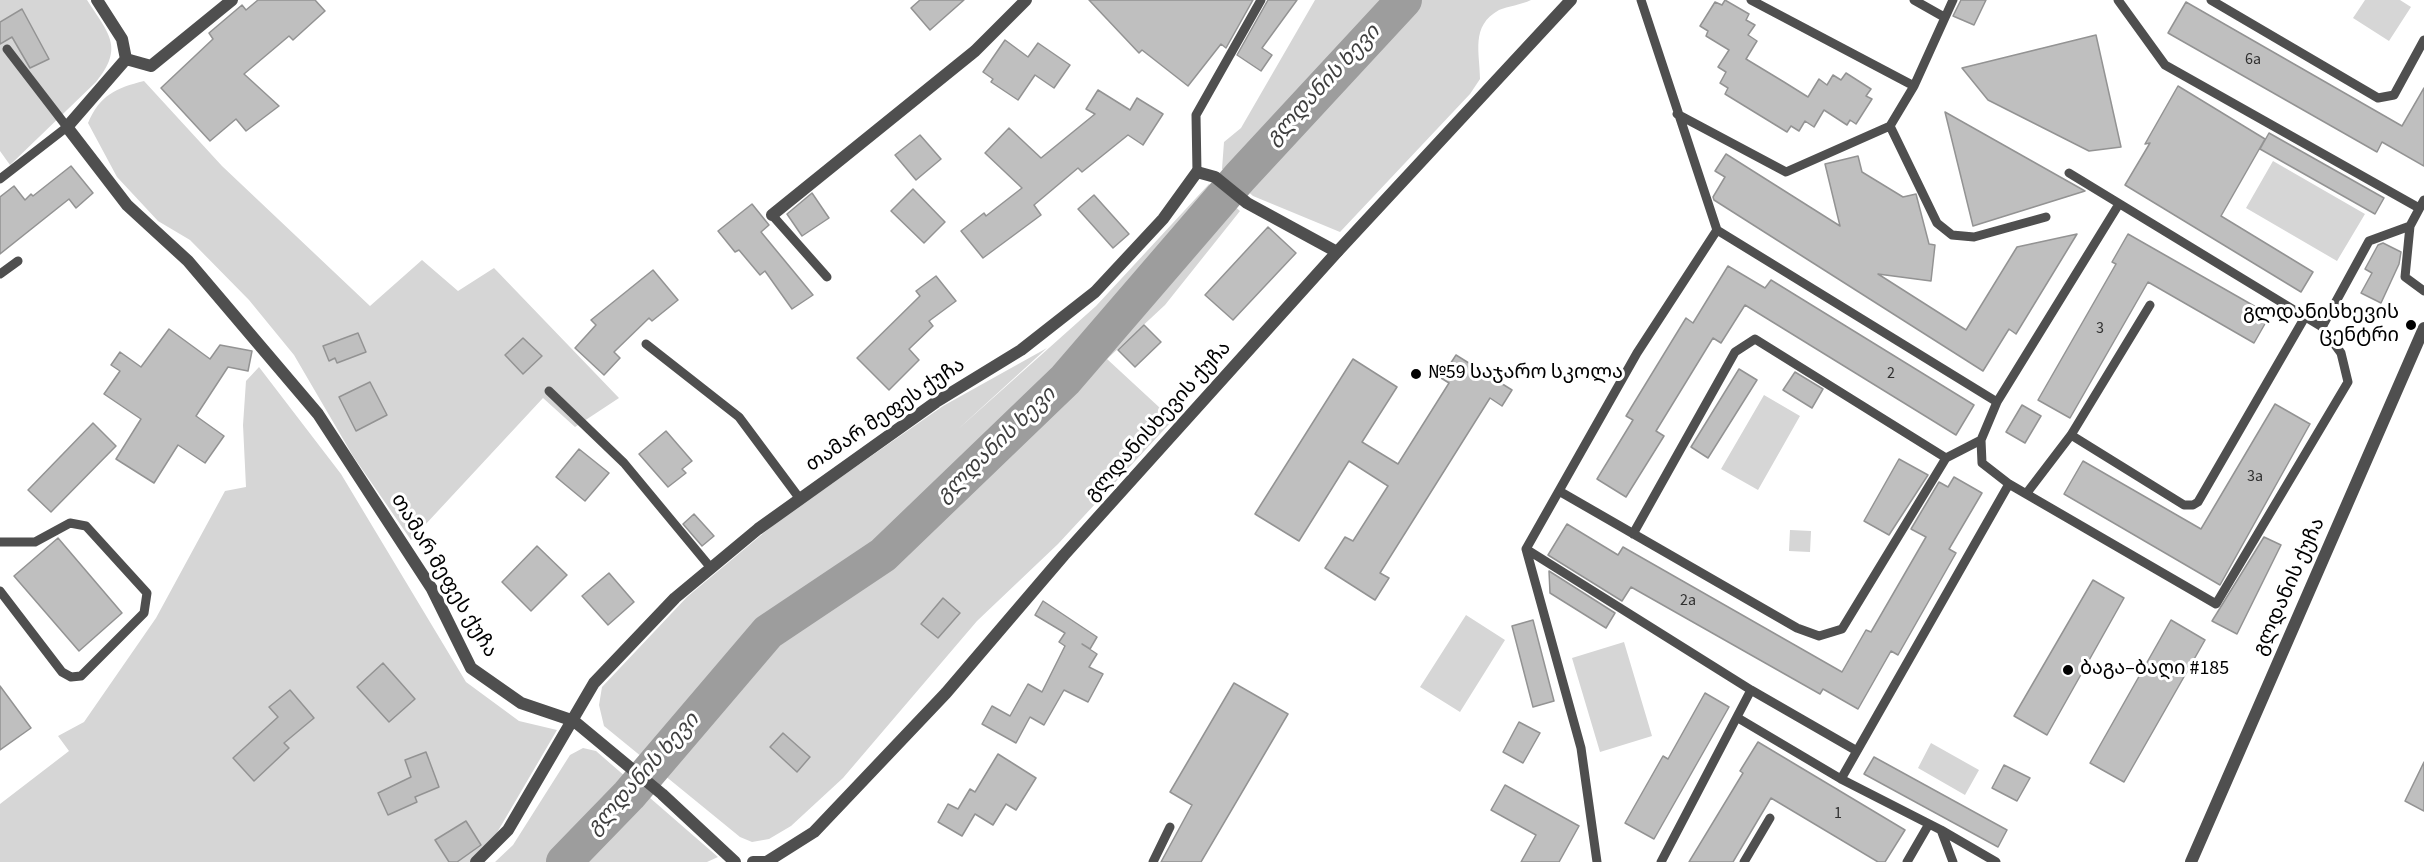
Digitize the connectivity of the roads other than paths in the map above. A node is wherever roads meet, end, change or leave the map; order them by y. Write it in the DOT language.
graph roads {
  1 [pos="97,0"];
  2 [pos="232,0"];
  3 [pos="1026,0"];
  4 [pos="1261,0"];
  5 [pos="1571,0"];
  6 [pos="1641,0"];
  7 [pos="1751,0"];
  8 [pos="1914,0"];
  9 [pos="1953,0"];
  10 [pos="2118,0"];
  11 [pos="2211,0"];
  12 [pos="1944,17"];
  13 [pos="2424,40"];
  14 [pos="7,50"];
  15 [pos="126,59"];
  16 [pos="1914,86"];
  17 [pos="1677,114"];
  18 [pos="1890,126"];
  19 [pos="67,127"];
  20 [pos="1197,172"];
  21 [pos="2069,173"];
  22 [pos="0,179"];
  23 [pos="2119,204"];
  24 [pos="2422,204"];
  25 [pos="772,215"];
  26 [pos="2046,217"];
  27 [pos="2410,226"];
  28 [pos="1717,230"];
  29 [pos="1337,252"];
  30 [pos="18,261"];
  31 [pos="0,274"];
  32 [pos="827,278"];
  33 [pos="2424,291"];
  34 [pos="2150,305"];
  35 [pos="2305,317"];
  36 [pos="2322,327"];
  37 [pos="2424,328"];
  38 [pos="646,344"];
  39 [pos="549,391"];
  40 [pos="1997,402"];
  41 [pos="2071,435"];
  42 [pos="1981,440"];
  43 [pos="1946,458"];
  44 [pos="2009,484"];
  45 [pos="1559,491"];
  46 [pos="2026,494"];
  47 [pos="800,499"];
  48 [pos="1633,534"];
  49 [pos="1,544"];
  50 [pos="1526,549"];
  51 [pos="711,568"];
  52 [pos="0,591"];
  53 [pos="1751,690"];
  54 [pos="1738,718"];
  55 [pos="574,722"];
  56 [pos="1857,751"];
  57 [pos="1841,779"];
  58 [pos="1770,818"];
  59 [pos="1929,824"];
  60 [pos="1170,827"];
  61 [pos="1941,830"];
  62 [pos="769,861"];
  63 [pos="476,862"];
  64 [pos="735,862"];
  65 [pos="753,862"];
  66 [pos="1153,862"];
  67 [pos="1597,862"];
  68 [pos="1661,862"];
  69 [pos="1744,862"];
  70 [pos="1907,862"];
  71 [pos="1953,862"];
  72 [pos="1996,862"];
  73 [pos="2191,862"];
  1 -- 15 [label="street"];
  2 -- 15 [label="street"];
  3 -- 25 [label="street"];
  4 -- 20 [label="lane"];
  5 -- 29 [label="street, გლდანისხევის ქუჩა"];
  6 -- 17 [label="lane"];
  7 -- 16 [label="lane"];
  8 -- 12 [label="lane"];
  9 -- 12 [label="lane"];
  10 -- 24 [label="lane"];
  11 -- 13 [label="lane"];
  12 -- 16 [label="lane"];
  14 -- 19 [label="lane"];
  15 -- 19 [label="street"];
  16 -- 18 [label="lane"];
  17 -- 18 [label="lane"];
  17 -- 28 [label="lane"];
  18 -- 26 [label="lane"];
  19 -- 22 [label="lane"];
  19 -- 55 [label="street, თამარ მეფეს ქუჩა"];
  20 -- 29 [label="street"];
  20 -- 47 [label="street, თამარ მეფეს ქუჩა"];
  21 -- 23 [label="lane"];
  23 -- 35 [label="lane"];
  23 -- 40 [label="lane"];
  24 -- 27 [label="lane"];
  25 -- 32 [label="lane"];
  27 -- 33 [label="lane"];
  27 -- 36 [label="lane"];
  28 -- 40 [label="lane"];
  28 -- 45 [label="lane"];
  29 -- 62 [label="street, გლდანისხევის ქუჩა"];
  30 -- 31 [label="lane"];
  34 -- 41 [label="lane"];
  35 -- 36 [label="lane"];
  35 -- 41 [label="lane"];
  36 -- 46 [label="lane"];
  37 -- 73 [label="street, გლდანის ქუჩა"];
  38 -- 47 [label="lane"];
  39 -- 51 [label="lane"];
  40 -- 42 [label="lane"];
  41 -- 46 [label="lane"];
  42 -- 43 [label="lane"];
  42 -- 44 [label="lane"];
  43 -- 48 [label="lane"];
  43 -- 48 [label="lane"];
  44 -- 46 [label="lane"];
  44 -- 56 [label="lane"];
  45 -- 48 [label="lane"];
  45 -- 50 [label="lane"];
  47 -- 51 [label="street, თამარ მეფეს ქუჩა"];
  49 -- 52 [label="lane"];
  50 -- 53 [label="lane"];
  50 -- 67 [label="lane"];
  51 -- 55 [label="street, თამარ მეფეს ქუჩა"];
  53 -- 54 [label="lane"];
  53 -- 56 [label="lane"];
  54 -- 57 [label="lane"];
  54 -- 68 [label="lane"];
  55 -- 63 [label="street"];
  55 -- 64 [label="street"];
  56 -- 57 [label="lane"];
  57 -- 59 [label="lane"];
  58 -- 69 [label="lane"];
  59 -- 61 [label="lane"];
  59 -- 70 [label="lane"];
  60 -- 66 [label="lane"];
  61 -- 71 [label="lane"];
  61 -- 72 [label="lane"];
  62 -- 65 [label="street"];
}
